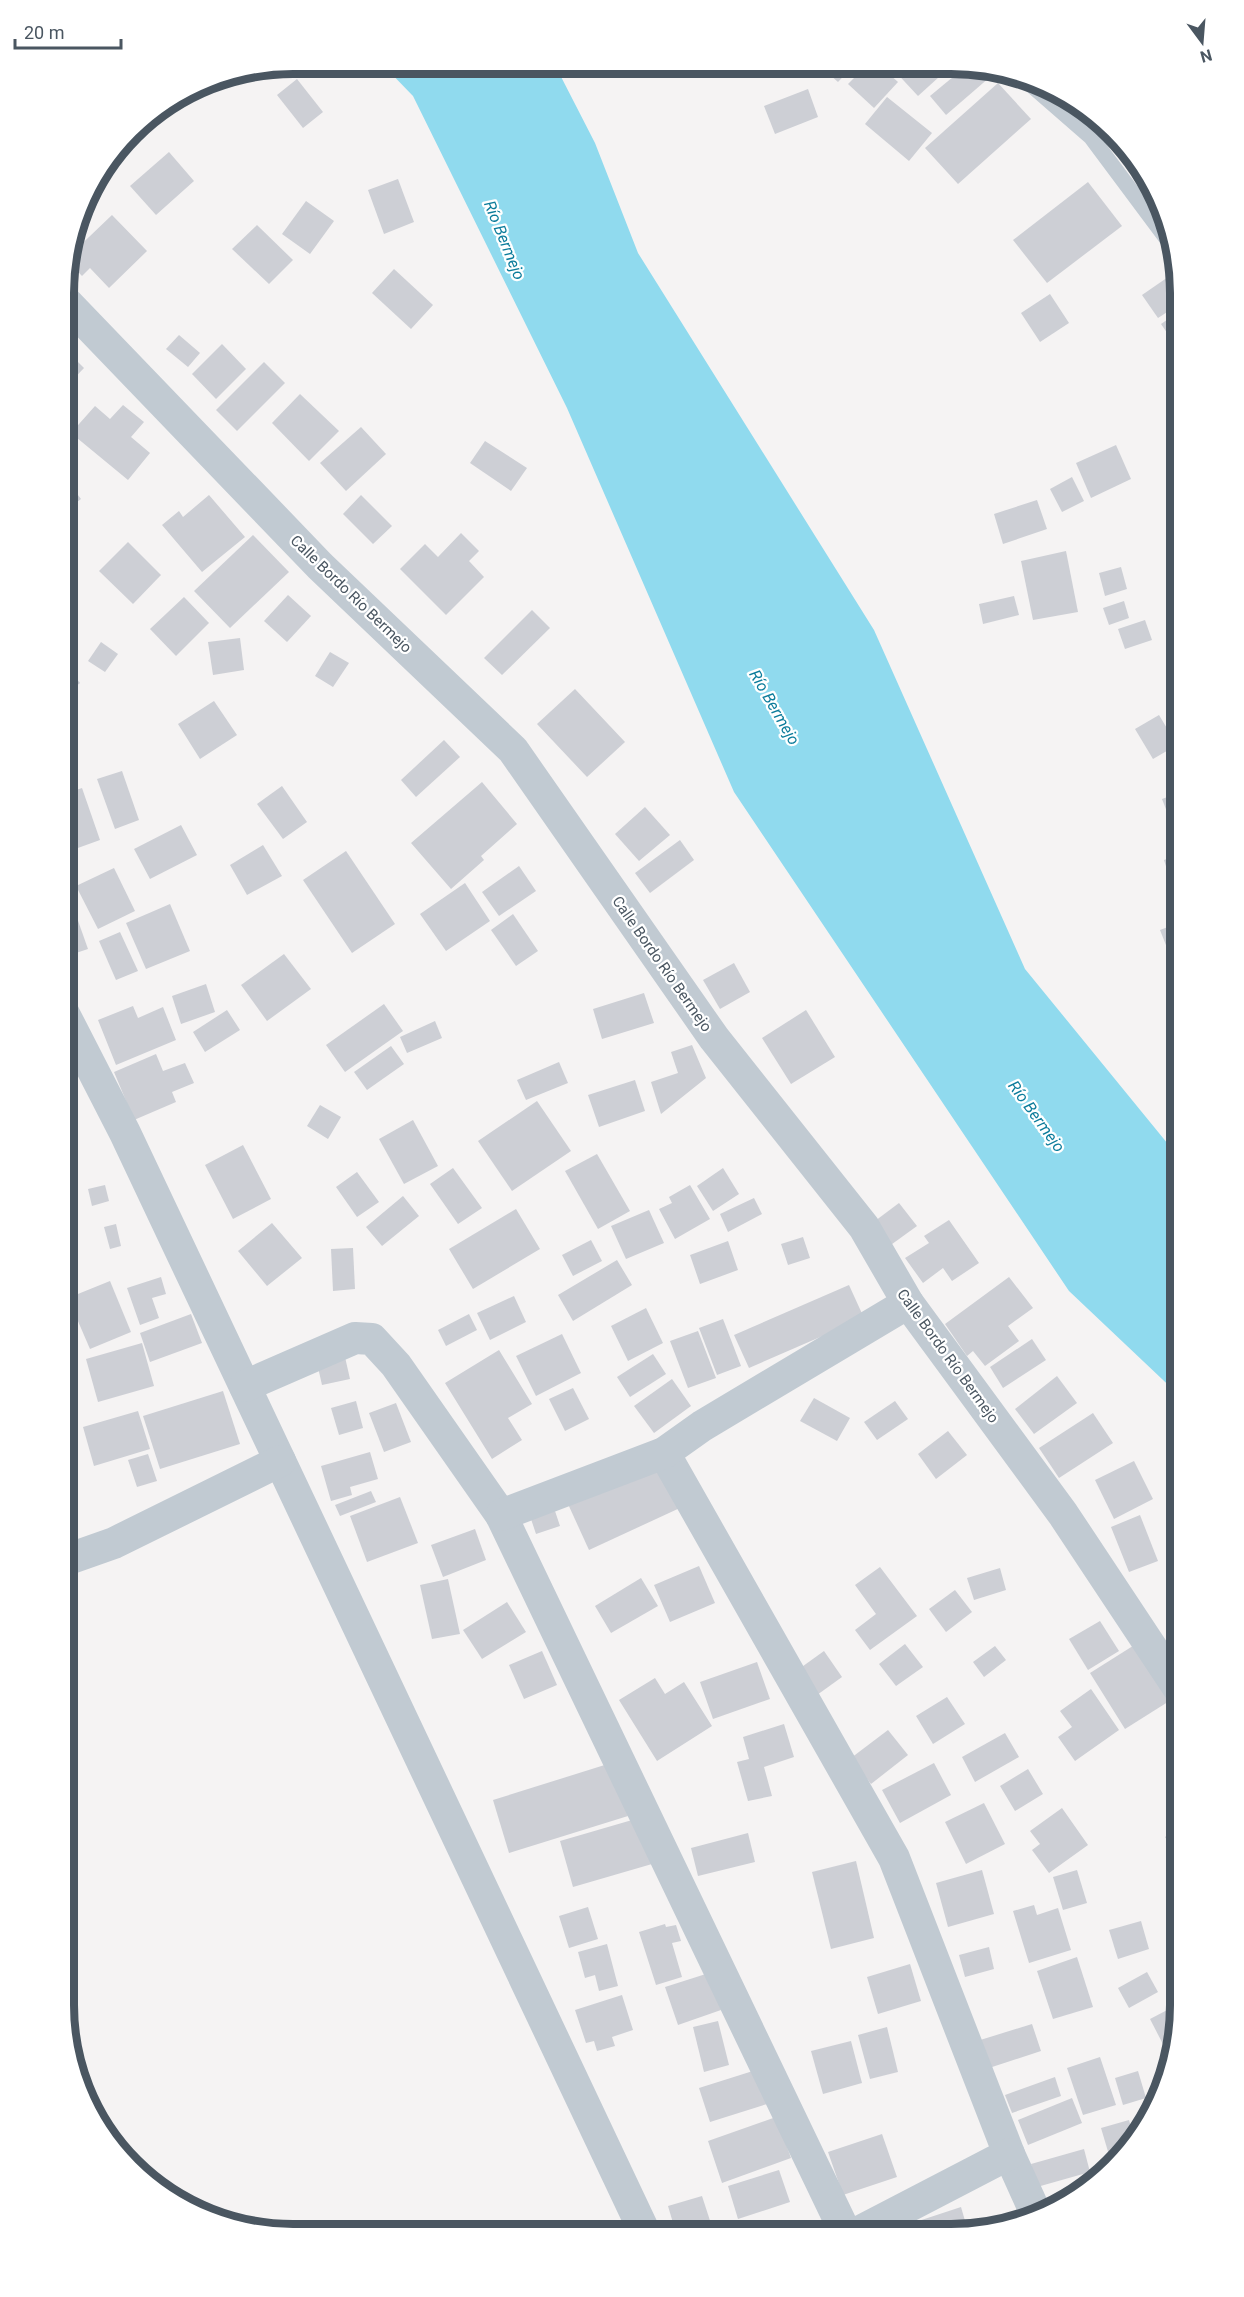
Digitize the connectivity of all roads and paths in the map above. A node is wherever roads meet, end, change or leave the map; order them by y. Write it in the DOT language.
graph roads {
  1 [pos="1039,92"];
  2 [pos="1162,232"];
  3 [pos="74,315"];
  4 [pos="74,1034"];
  5 [pos="908,1303"];
  6 [pos="245,1386"];
  7 [pos="664,1453"];
  8 [pos="280,1461"];
  9 [pos="501,1515"];
  10 [pos="74,1557"];
  11 [pos="1170,1675"];
  12 [pos="1009,2154"];
  13 [pos="1033,2208"];
  14 [pos="641,2224"];
  15 [pos="841,2224"];
  16 [pos="874,2224"];
  1 -- 2 [label="lane"];
  3 -- 5 [label="street, Calle Bordo Río Bermejo"];
  4 -- 6 [label="street"];
  5 -- 7 [label="street"];
  5 -- 11 [label="street, Calle Bordo Río Bermejo"];
  6 -- 8 [label="street"];
  6 -- 9 [label="street"];
  7 -- 9 [label="street"];
  7 -- 12 [label="street"];
  8 -- 10 [label="street"];
  8 -- 14 [label="street"];
  9 -- 15 [label="street"];
  12 -- 13 [label="street"];
  12 -- 16 [label="street"];
}
